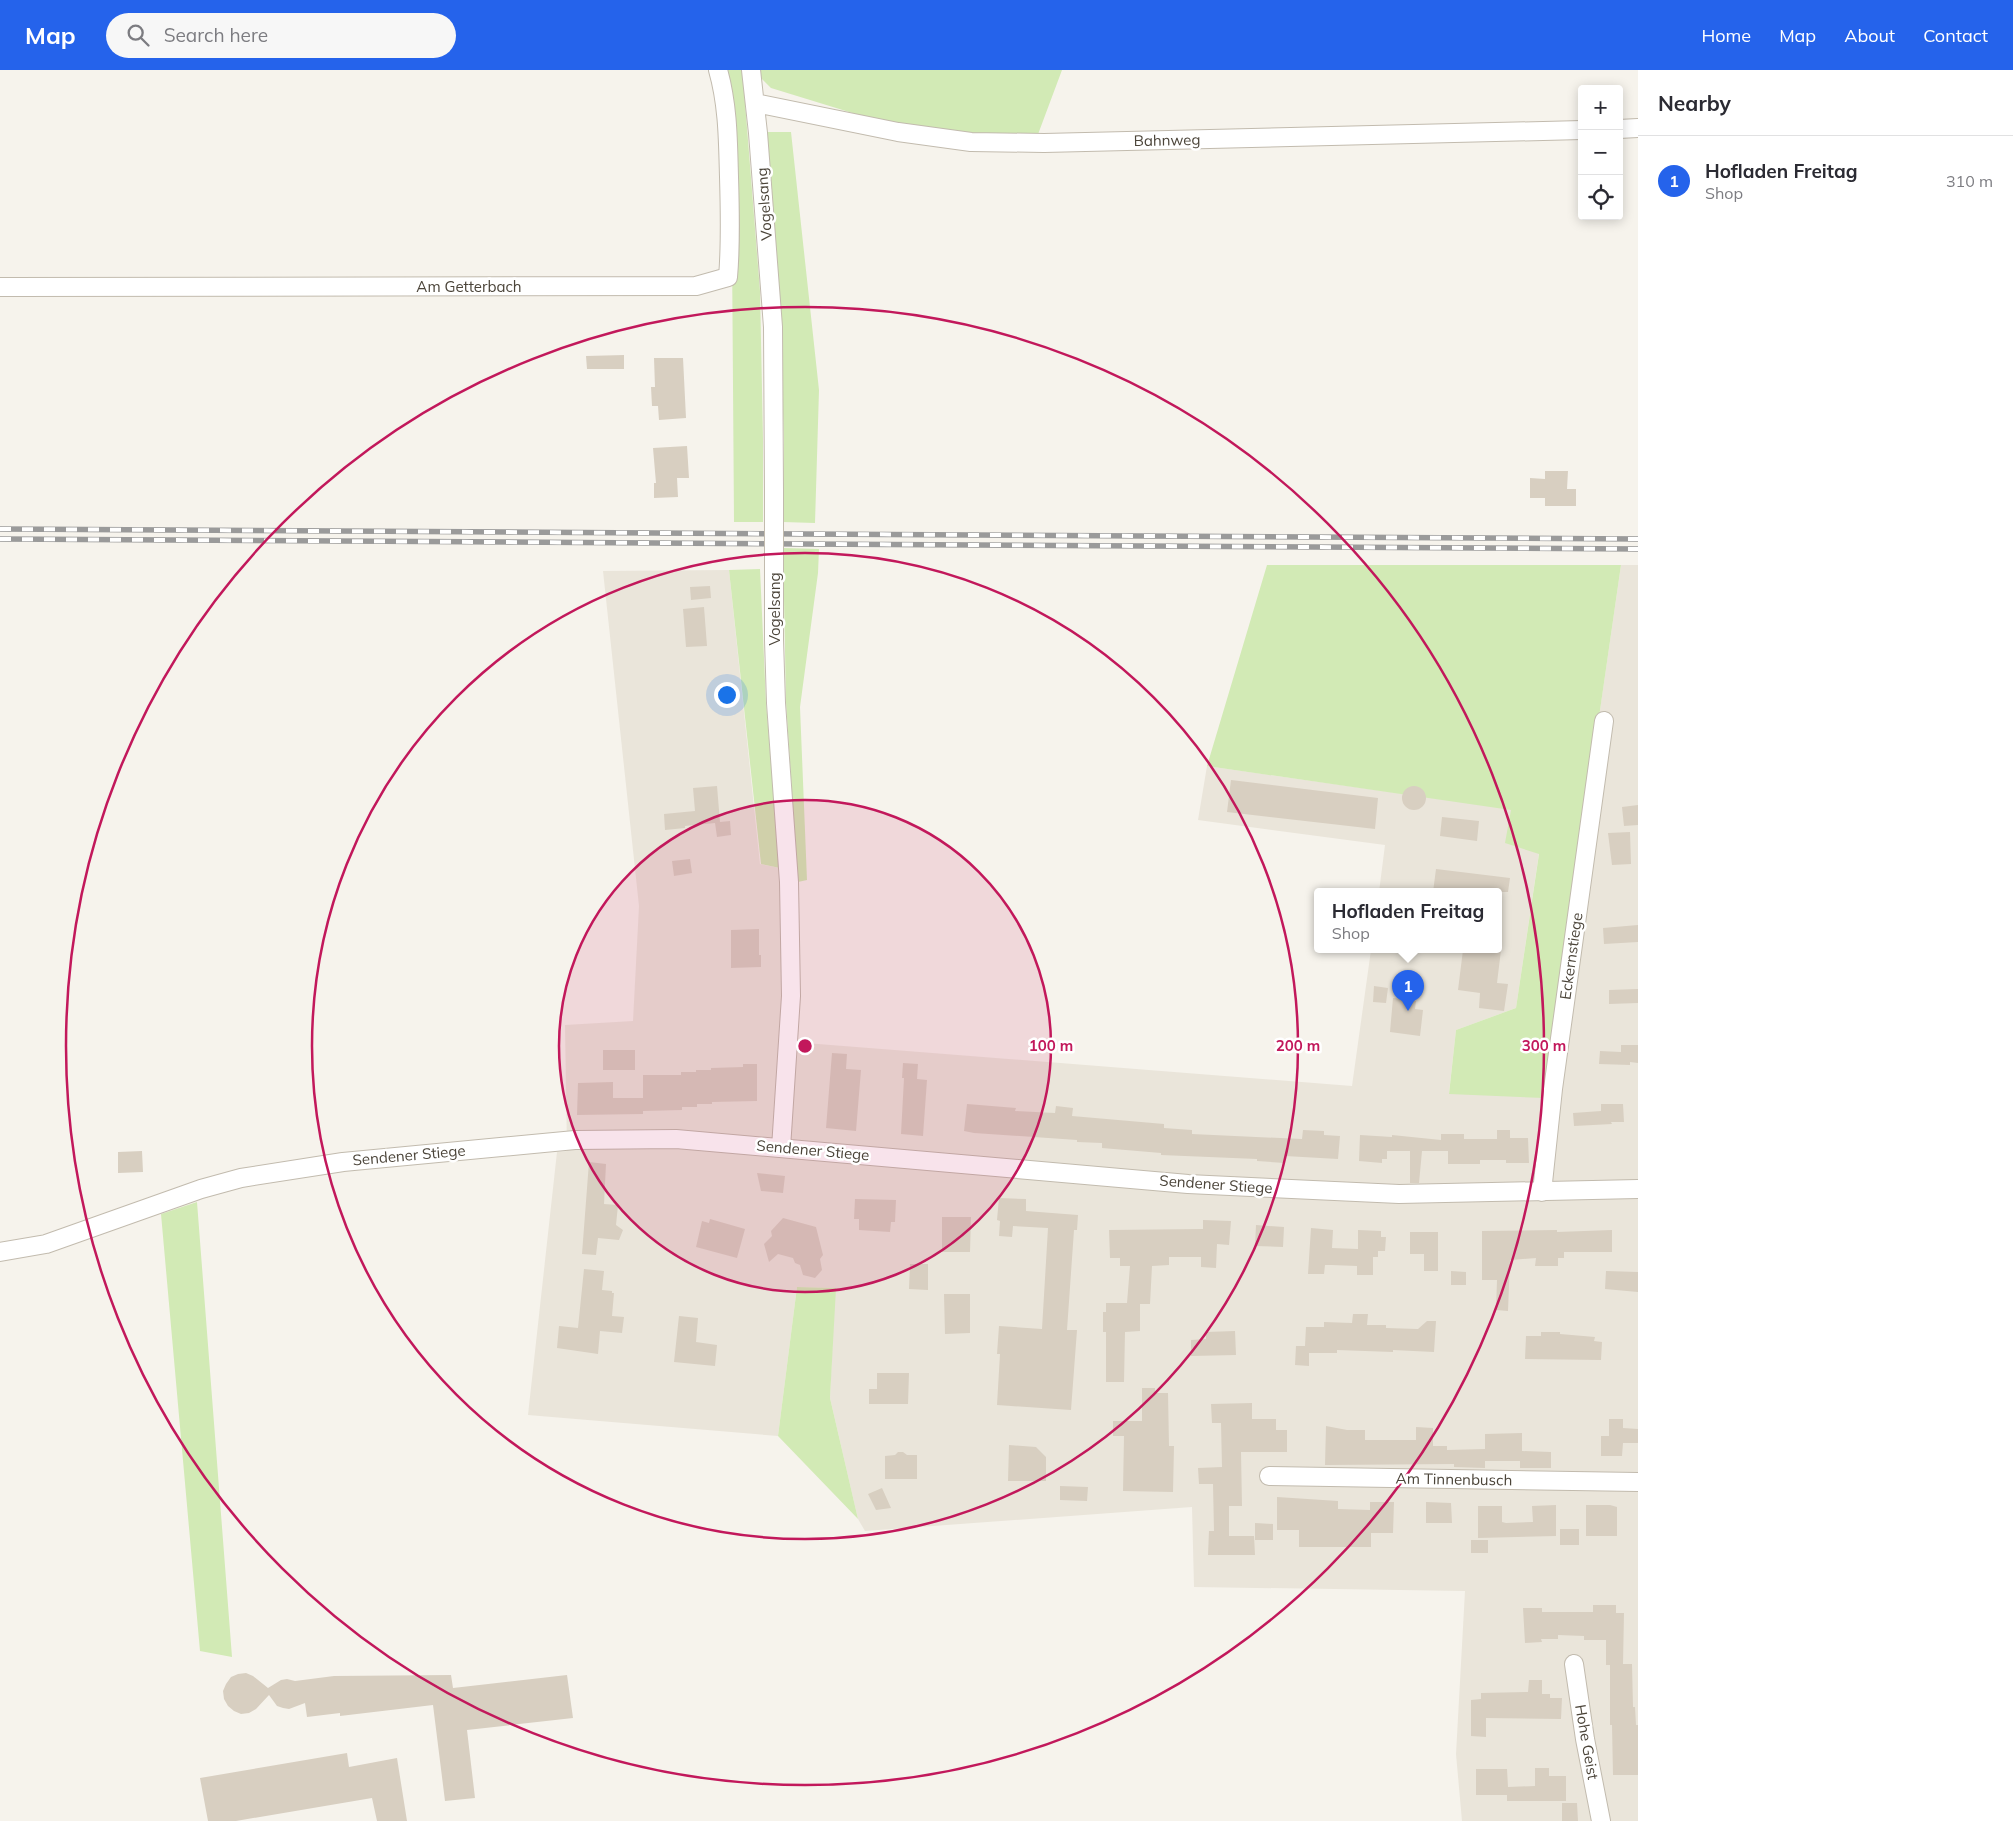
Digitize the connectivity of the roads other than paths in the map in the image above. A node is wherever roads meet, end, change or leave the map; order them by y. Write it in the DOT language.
graph roads {
  1 [pos="718,70"];
  2 [pos="751,70"];
  3 [pos="755,103"];
  4 [pos="1638,128"];
  5 [pos="1623,129"];
  6 [pos="1578,130"];
  7 [pos="0,287"];
  8 [pos="1604,721"];
  9 [pos="781,1148"];
  10 [pos="1638,1189"];
  11 [pos="1542,1192"];
  12 [pos="0,1252"];
  13 [pos="1269,1476"];
  14 [pos="1638,1482"];
  15 [pos="1574,1664"];
  16 [pos="1601,1821"];
  1 -- 7 [label="street, Am Getterbach"];
  2 -- 3 [label="street, Vogelsang"];
  3 -- 6 [label="street, Bahnweg"];
  3 -- 9 [label="street, Vogelsang, bridge"];
  4 -- 5 [label="street"];
  8 -- 11 [label="street, Eckernstiege"];
  9 -- 11 [label="street, Sendener Stiege"];
  9 -- 12 [label="street, Sendener Stiege"];
  10 -- 11 [label="street, Sendener Stiege"];
  13 -- 14 [label="street, Am Tinnenbusch"];
  15 -- 16 [label="street, Hohe Geist"];
}
